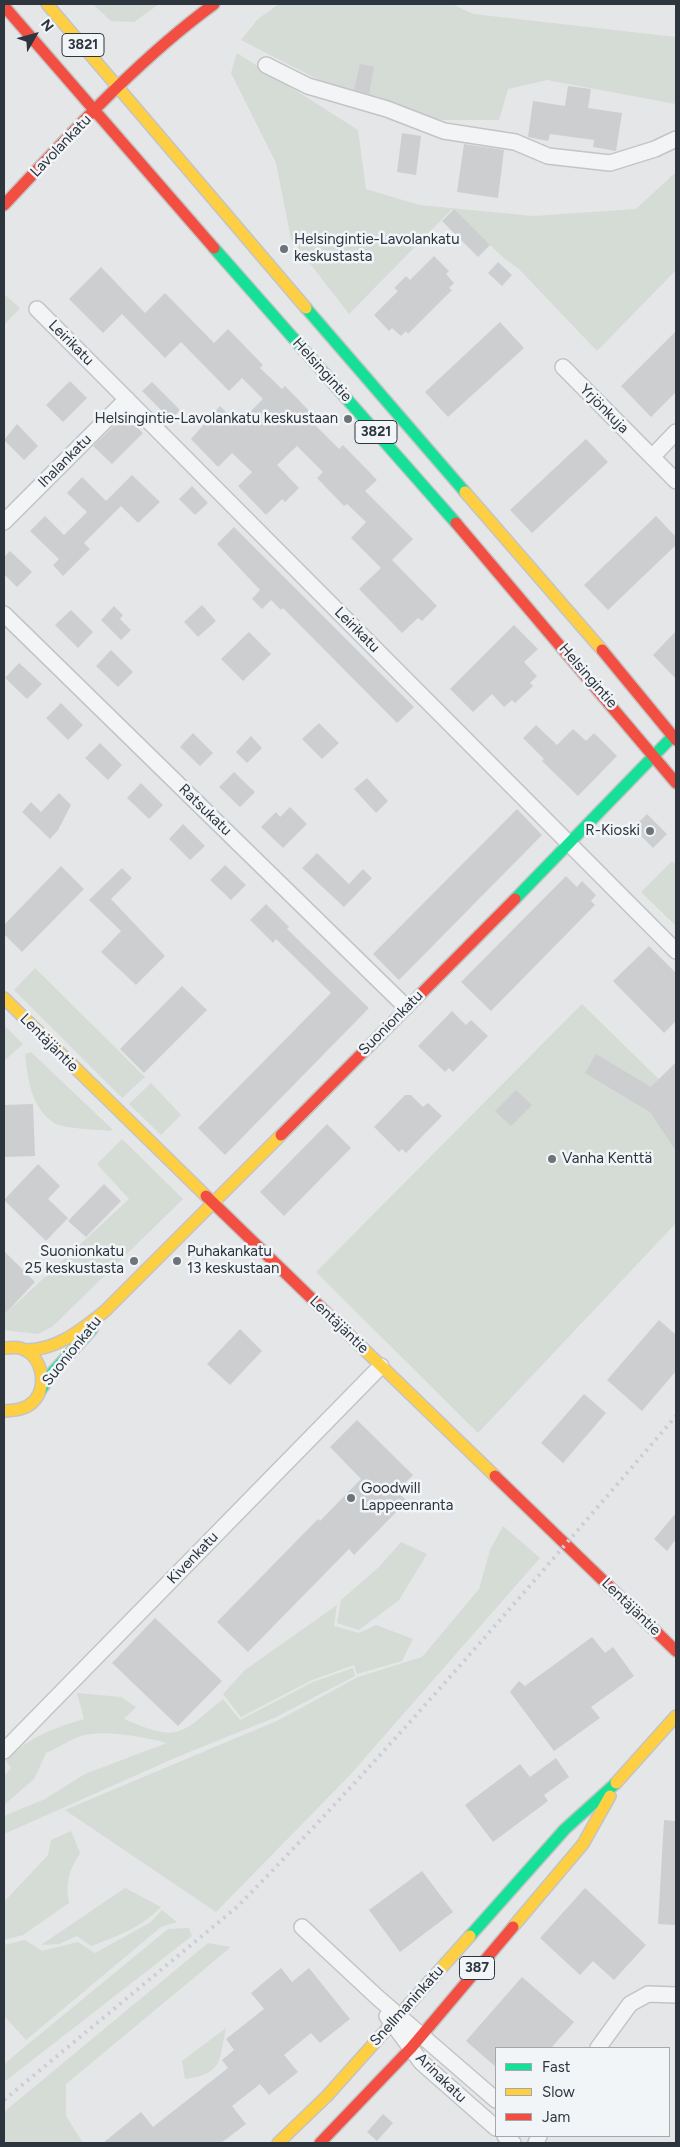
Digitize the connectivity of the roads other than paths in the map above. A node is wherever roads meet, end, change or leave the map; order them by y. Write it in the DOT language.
graph roads {
  1 [pos="47,4"];
  2 [pos="214,4"];
  3 [pos="4,6"];
  4 [pos="266,65"];
  5 [pos="118,87"];
  6 [pos="94,112"];
  7 [pos="676,139"];
  8 [pos="4,205"];
  9 [pos="37,309"];
  10 [pos="563,366"];
  11 [pos="127,399"];
  12 [pos="676,432"];
  13 [pos="649,454"];
  14 [pos="676,481"];
  15 [pos="4,522"];
  16 [pos="4,614"];
  17 [pos="675,736"];
  18 [pos="654,756"];
  19 [pos="676,783"];
  20 [pos="570,844"];
  21 [pos="676,951"];
  22 [pos="4,998"];
  23 [pos="406,1008"];
  24 [pos="212,1202"];
  25 [pos="105,1311"];
  26 [pos="4,1348"];
  27 [pos="24,1350"];
  28 [pos="381,1366"];
  29 [pos="40,1392"];
  30 [pos="4,1410"];
  31 [pos="676,1651"];
  32 [pos="676,1716"];
  33 [pos="4,1751"];
  34 [pos="619,1780"];
  35 [pos="302,1927"];
  36 [pos="676,1996"];
  37 [pos="394,2019"];
  38 [pos="421,2035"];
  39 [pos="599,2047"];
  40 [pos="411,2048"];
  41 [pos="495,2099"];
  42 [pos="495,2127"];
  43 [pos="278,2143"];
  44 [pos="320,2143"];
  1 -- 5 [label="main road, Helsingintie / 3821"];
  2 -- 5 [label="main road, Lavolankatu"];
  3 -- 6 [label="main road, Helsingintie / 3821"];
  4 -- 7 [label="street"];
  5 -- 6 [label="main road, Lavolankatu"];
  5 -- 17 [label="main road, Helsingintie / 3821"];
  6 -- 8 [label="main road, Lavolankatu"];
  6 -- 18 [label="main road, Helsingintie / 3821"];
  9 -- 11 [label="street, Leirikatu"];
  10 -- 13 [label="street, Yrjönkuja"];
  11 -- 15 [label="street, Ihalankatu"];
  11 -- 20 [label="street, Leirikatu"];
  12 -- 13 [label="street"];
  13 -- 14 [label="street, Yrjönkuja"];
  16 -- 23 [label="street, Ratsukatu"];
  17 -- 18 [label="main road, Suonionkatu"];
  18 -- 19 [label="main road, Helsingintie / 3821"];
  18 -- 20 [label="main road, Suonionkatu"];
  20 -- 21 [label="street, Leirikatu"];
  20 -- 23 [label="main road, Suonionkatu"];
  22 -- 24 [label="main road, Lentäjäntie"];
  23 -- 24 [label="main road, Suonionkatu"];
  24 -- 25 [label="main road, Suonionkatu"];
  24 -- 28 [label="main road, Lentäjäntie"];
  25 -- 27 [label="main road, Suonionkatu"];
  25 -- 29 [label="main road, Suonionkatu"];
  26 -- 27 [label="main road, Suonionkatu"];
  27 -- 29 [label="main road"];
  28 -- 31 [label="main road, Lentäjäntie"];
  28 -- 33 [label="street, Kivenkatu"];
  29 -- 30 [label="main road, Suonionkatu"];
  32 -- 34 [label="main road, Snellmaninkatu"];
  34 -- 37 [label="main road, Snellmaninkatu"];
  34 -- 38 [label="main road, Snellmaninkatu / 387"];
  35 -- 37 [label="street, Arinakatu"];
  36 -- 39 [label="street"];
  37 -- 38 [label="street, Arinakatu"];
  37 -- 40 [label="street, Arinakatu"];
  37 -- 43 [label="main road, Snellmaninkatu"];
  38 -- 40 [label="main road, Snellmaninkatu / 387"];
  38 -- 41 [label="street, Arinakatu"];
  40 -- 42 [label="street, Arinakatu"];
  40 -- 44 [label="main road, Snellmaninkatu / 387"];
}
